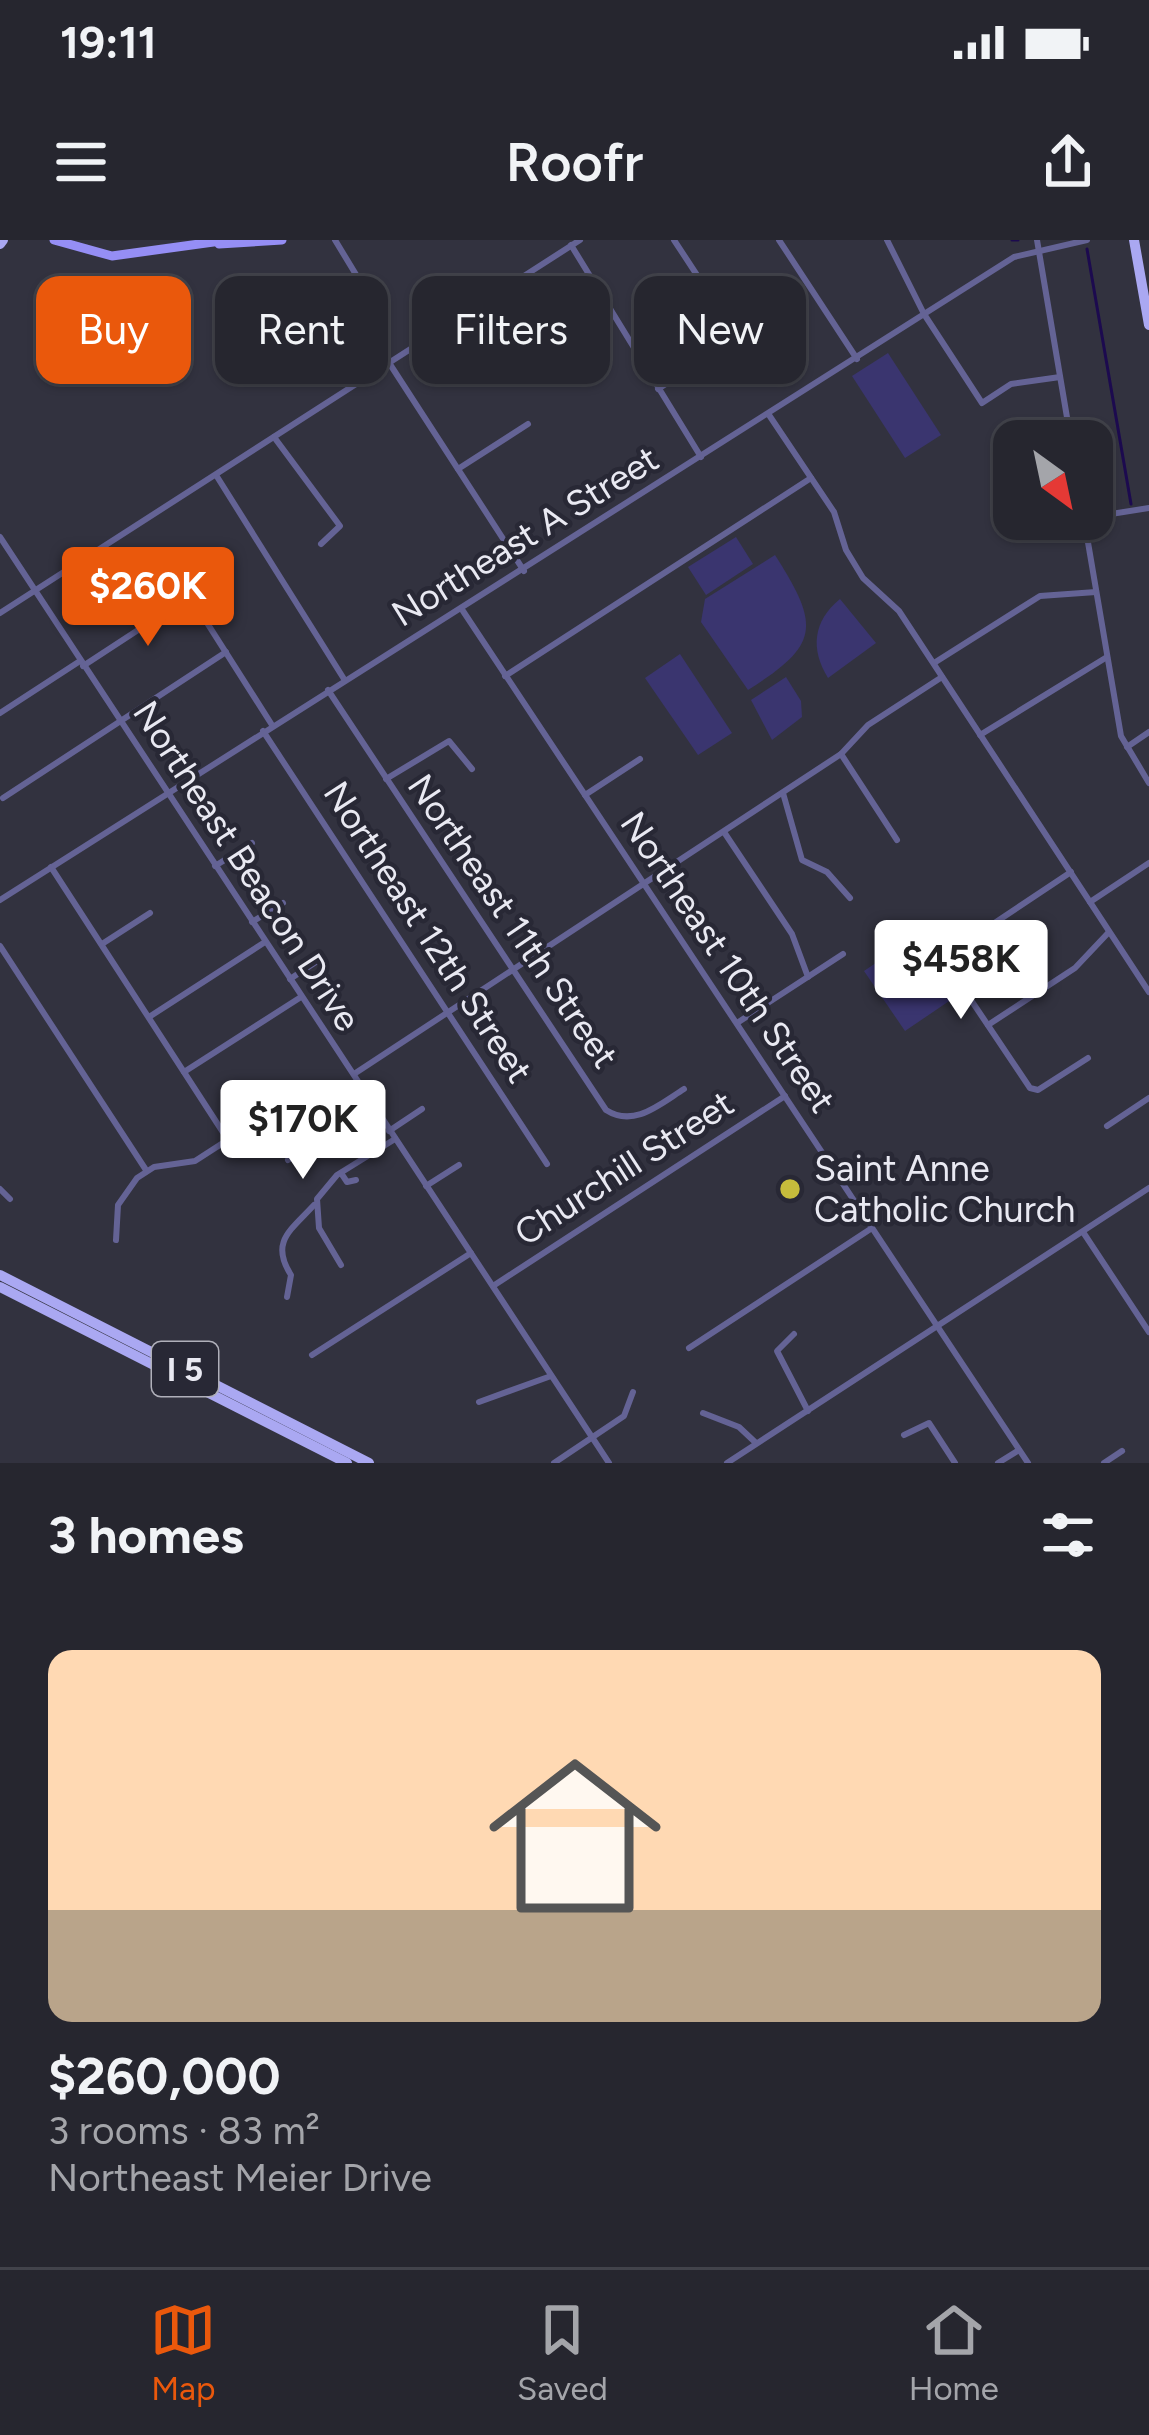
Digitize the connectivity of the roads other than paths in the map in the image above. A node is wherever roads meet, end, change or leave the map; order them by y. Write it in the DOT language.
graph roads {
  1 [pos="54,240"];
  2 [pos="282,240"];
  3 [pos="335,240"];
  4 [pos="674,240"];
  5 [pos="779,240"];
  6 [pos="1087,240"];
  7 [pos="1134,240"];
  8 [pos="888,241"];
  9 [pos="222,242"];
  10 [pos="576,243"];
  11 [pos="1038,244"];
  12 [pos="698,276"];
  13 [pos="924,314"];
  14 [pos="1149,325"];
  15 [pos="857,359"];
  16 [pos="389,363"];
  17 [pos="1060,377"];
  18 [pos="664,384"];
  19 [pos="658,388"];
  20 [pos="769,415"];
  21 [pos="1067,420"];
  22 [pos="528,424"];
  23 [pos="274,437"];
  24 [pos="702,457"];
  25 [pos="458,469"];
  26 [pos="216,475"];
  27 [pos="811,478"];
  28 [pos="1149,508"];
  29 [pos="1113,514"];
  30 [pos="0,537"];
  31 [pos="1090,540"];
  32 [pos="321,544"];
  33 [pos="524,571"];
  34 [pos="176,574"];
  35 [pos="34,590"];
  36 [pos="1096,592"];
  37 [pos="190,596"];
  38 [pos="463,610"];
  39 [pos="0,613"];
  40 [pos="226,652"];
  41 [pos="1107,657"];
  42 [pos="81,663"];
  43 [pos="933,663"];
  44 [pos="505,676"];
  45 [pos="942,677"];
  46 [pos="344,679"];
  47 [pos="328,690"];
  48 [pos="0,712"];
  49 [pos="119,722"];
  50 [pos="272,725"];
  51 [pos="263,731"];
  52 [pos="1149,732"];
  53 [pos="980,735"];
  54 [pos="1126,748"];
  55 [pos="841,754"];
  56 [pos="640,759"];
  57 [pos="472,769"];
  58 [pos="386,779"];
  59 [pos="1149,784"];
  60 [pos="166,793"];
  61 [pos="783,793"];
  62 [pos="585,795"];
  63 [pos="3,798"];
  64 [pos="724,832"];
  65 [pos="897,840"];
  66 [pos="252,843"];
  67 [pos="1149,863"];
  68 [pos="215,866"];
  69 [pos="51,867"];
  70 [pos="1071,872"];
  71 [pos="644,884"];
  72 [pos="850,898"];
  73 [pos="0,900"];
  74 [pos="1090,902"];
  75 [pos="283,903"];
  76 [pos="149,913"];
  77 [pos="252,922"];
  78 [pos="920,924"];
  79 [pos="1109,932"];
  80 [pos="265,942"];
  81 [pos="102,944"];
  82 [pos="0,946"];
  83 [pos="843,954"];
  84 [pos="322,958"];
  85 [pos="942,958"];
  86 [pos="513,968"];
  87 [pos="808,977"];
  88 [pos="290,979"];
  89 [pos="1149,992"];
  90 [pos="301,997"];
  91 [pos="448,1011"];
  92 [pos="148,1017"];
  93 [pos="737,1023"];
  94 [pos="988,1025"];
  95 [pos="1088,1058"];
  96 [pos="184,1072"];
  97 [pos="354,1074"];
  98 [pos="684,1089"];
  99 [pos="785,1096"];
  100 [pos="1149,1098"];
  101 [pos="371,1106"];
  102 [pos="422,1109"];
  103 [pos="274,1110"];
  104 [pos="1107,1126"];
  105 [pos="389,1131"];
  106 [pos="395,1139"];
  107 [pos="228,1140"];
  108 [pos="288,1160"];
  109 [pos="548,1164"];
  110 [pos="459,1165"];
  111 [pos="146,1170"];
  112 [pos="341,1172"];
  113 [pos="356,1180"];
  114 [pos="426,1186"];
  115 [pos="1149,1188"];
  116 [pos="0,1189"];
  117 [pos="10,1199"];
  118 [pos="316,1203"];
  119 [pos="872,1228"];
  120 [pos="1083,1232"];
  121 [pos="116,1240"];
  122 [pos="470,1253"];
  123 [pos="341,1265"];
  124 [pos="0,1275"];
  125 [pos="493,1286"];
  126 [pos="0,1287"];
  127 [pos="287,1297"];
  128 [pos="937,1327"];
  129 [pos="1149,1332"];
  130 [pos="794,1334"];
  131 [pos="689,1348"];
  132 [pos="312,1354"];
  133 [pos="551,1376"];
  134 [pos="633,1392"];
  135 [pos="479,1402"];
  136 [pos="808,1411"];
  137 [pos="703,1413"];
  138 [pos="904,1435"];
  139 [pos="592,1438"];
  140 [pos="756,1444"];
  141 [pos="1019,1450"];
  142 [pos="1122,1451"];
  143 [pos="347,1463"];
  144 [pos="370,1463"];
  145 [pos="554,1463"];
  146 [pos="609,1463"];
  147 [pos="728,1463"];
  148 [pos="955,1463"];
  149 [pos="998,1463"];
  150 [pos="1028,1463"];
  151 [pos="1104,1463"];
  1 -- 9 [label="main road"];
  2 -- 9 [label="main road"];
  3 -- 16 [label="street"];
  4 -- 12 [label="street"];
  5 -- 15 [label="street"];
  6 -- 11 [label="street, Northeast A Street"];
  7 -- 14 [label="highway"];
  8 -- 13 [label="street"];
  10 -- 16 [label="street"];
  10 -- 19 [label="street"];
  11 -- 13 [label="street, Northeast A Street"];
  11 -- 17 [label="street"];
  13 -- 15 [label="street, Northeast A Street"];
  13 -- 17 [label="street"];
  15 -- 20 [label="street, Northeast A Street"];
  16 -- 23 [label="street"];
  16 -- 25 [label="street"];
  17 -- 21 [label="street"];
  18 -- 19 [label="street"];
  19 -- 24 [label="street"];
  20 -- 24 [label="street, Northeast A Street"];
  20 -- 27 [label="street"];
  22 -- 25 [label="street"];
  23 -- 26 [label="street"];
  23 -- 32 [label="street"];
  24 -- 33 [label="street, Northeast A Street"];
  25 -- 33 [label="street"];
  26 -- 35 [label="street"];
  26 -- 46 [label="street"];
  27 -- 43 [label="street"];
  27 -- 44 [label="street"];
  28 -- 29 [label="street"];
  30 -- 35 [label="street, Northeast Beacon Drive"];
  31 -- 36 [label="street"];
  33 -- 38 [label="street, Northeast A Street"];
  34 -- 37 [label="street"];
  35 -- 39 [label="street"];
  35 -- 42 [label="street, Northeast Beacon Drive"];
  36 -- 41 [label="street"];
  36 -- 43 [label="street"];
  37 -- 40 [label="street"];
  37 -- 42 [label="street"];
  38 -- 44 [label="street, Northeast 10th Street"];
  38 -- 46 [label="street, Northeast A Street"];
  40 -- 49 [label="street"];
  40 -- 50 [label="street"];
  41 -- 53 [label="street"];
  41 -- 54 [label="street"];
  42 -- 48 [label="street"];
  42 -- 49 [label="street, Northeast Beacon Drive"];
  43 -- 45 [label="street"];
  44 -- 62 [label="street, Northeast 10th Street"];
  45 -- 53 [label="street"];
  45 -- 55 [label="street"];
  46 -- 47 [label="street, Northeast A Street"];
  47 -- 50 [label="street, Northeast A Street"];
  47 -- 58 [label="street, Northeast 11th Street"];
  49 -- 60 [label="street, Northeast Beacon Drive"];
  49 -- 63 [label="street"];
  50 -- 51 [label="street, Northeast A Street"];
  51 -- 60 [label="street, Northeast A Street"];
  51 -- 91 [label="street, Northeast 12th Street"];
  52 -- 54 [label="street"];
  53 -- 70 [label="street"];
  54 -- 59 [label="street"];
  55 -- 61 [label="street"];
  55 -- 65 [label="street"];
  56 -- 62 [label="street"];
  57 -- 58 [label="street"];
  58 -- 86 [label="street, Northeast 11th Street"];
  60 -- 68 [label="street, Northeast Beacon Drive"];
  60 -- 69 [label="street, Northeast A Street"];
  61 -- 64 [label="street"];
  61 -- 72 [label="street"];
  62 -- 71 [label="street, Northeast 10th Street"];
  64 -- 71 [label="street"];
  64 -- 87 [label="street"];
  66 -- 68 [label="street"];
  67 -- 74 [label="street"];
  68 -- 77 [label="street, Northeast Beacon Drive"];
  69 -- 73 [label="street, Northeast A Street"];
  69 -- 81 [label="street"];
  70 -- 74 [label="street"];
  70 -- 85 [label="street"];
  71 -- 86 [label="street"];
  71 -- 93 [label="street, Northeast 10th Street"];
  74 -- 79 [label="street"];
  75 -- 77 [label="street"];
  76 -- 81 [label="street"];
  77 -- 80 [label="street, Northeast Beacon Drive"];
  78 -- 85 [label="street"];
  79 -- 89 [label="street"];
  79 -- 94 [label="street"];
  80 -- 88 [label="street, Northeast Beacon Drive"];
  80 -- 92 [label="street"];
  81 -- 92 [label="street"];
  82 -- 111 [label="street"];
  83 -- 87 [label="street"];
  84 -- 88 [label="street"];
  85 -- 94 [label="street"];
  86 -- 91 [label="street"];
  86 -- 98 [label="street, Northeast 11th Street"];
  87 -- 93 [label="street"];
  88 -- 90 [label="street, Northeast Beacon Drive"];
  90 -- 96 [label="street"];
  90 -- 97 [label="street, Northeast Beacon Drive"];
  91 -- 97 [label="street"];
  91 -- 109 [label="street, Northeast 12th Street"];
  92 -- 96 [label="street"];
  93 -- 99 [label="street, Northeast 10th Street"];
  94 -- 95 [label="street"];
  96 -- 107 [label="street"];
  97 -- 101 [label="street, Northeast Beacon Drive"];
  99 -- 119 [label="street, Northeast 10th Street"];
  99 -- 125 [label="street, Churchill Street"];
  100 -- 104 [label="street"];
  101 -- 105 [label="street, Northeast Beacon Drive"];
  101 -- 108 [label="street"];
  102 -- 105 [label="street"];
  103 -- 107 [label="street"];
  105 -- 106 [label="street, Northeast Beacon Drive"];
  106 -- 112 [label="street"];
  106 -- 114 [label="street, Northeast Beacon Drive"];
  107 -- 111 [label="street"];
  110 -- 114 [label="street"];
  111 -- 121 [label="street"];
  112 -- 113 [label="street"];
  112 -- 118 [label="street"];
  114 -- 122 [label="street, Northeast Beacon Drive"];
  115 -- 120 [label="street"];
  116 -- 117 [label="street"];
  118 -- 123 [label="street"];
  118 -- 127 [label="street"];
  119 -- 128 [label="street, Northeast 10th Street"];
  119 -- 131 [label="street"];
  120 -- 128 [label="street"];
  120 -- 129 [label="street"];
  122 -- 125 [label="street, Northeast Beacon Drive"];
  122 -- 132 [label="street"];
  124 -- 144 [label="highway, I 5"];
  125 -- 133 [label="street, Northeast Beacon Drive"];
  126 -- 143 [label="highway, I 5"];
  128 -- 136 [label="street"];
  128 -- 141 [label="street, Northeast 10th Street"];
  130 -- 136 [label="street"];
  133 -- 135 [label="street"];
  133 -- 139 [label="street, Northeast Beacon Drive"];
  134 -- 139 [label="street"];
  136 -- 140 [label="street"];
  137 -- 140 [label="street"];
  138 -- 148 [label="street"];
  139 -- 145 [label="street"];
  139 -- 146 [label="street, Northeast Beacon Drive"];
  140 -- 147 [label="street"];
  141 -- 149 [label="street"];
  141 -- 150 [label="street, Northeast 10th Street"];
  142 -- 151 [label="street"];
}
